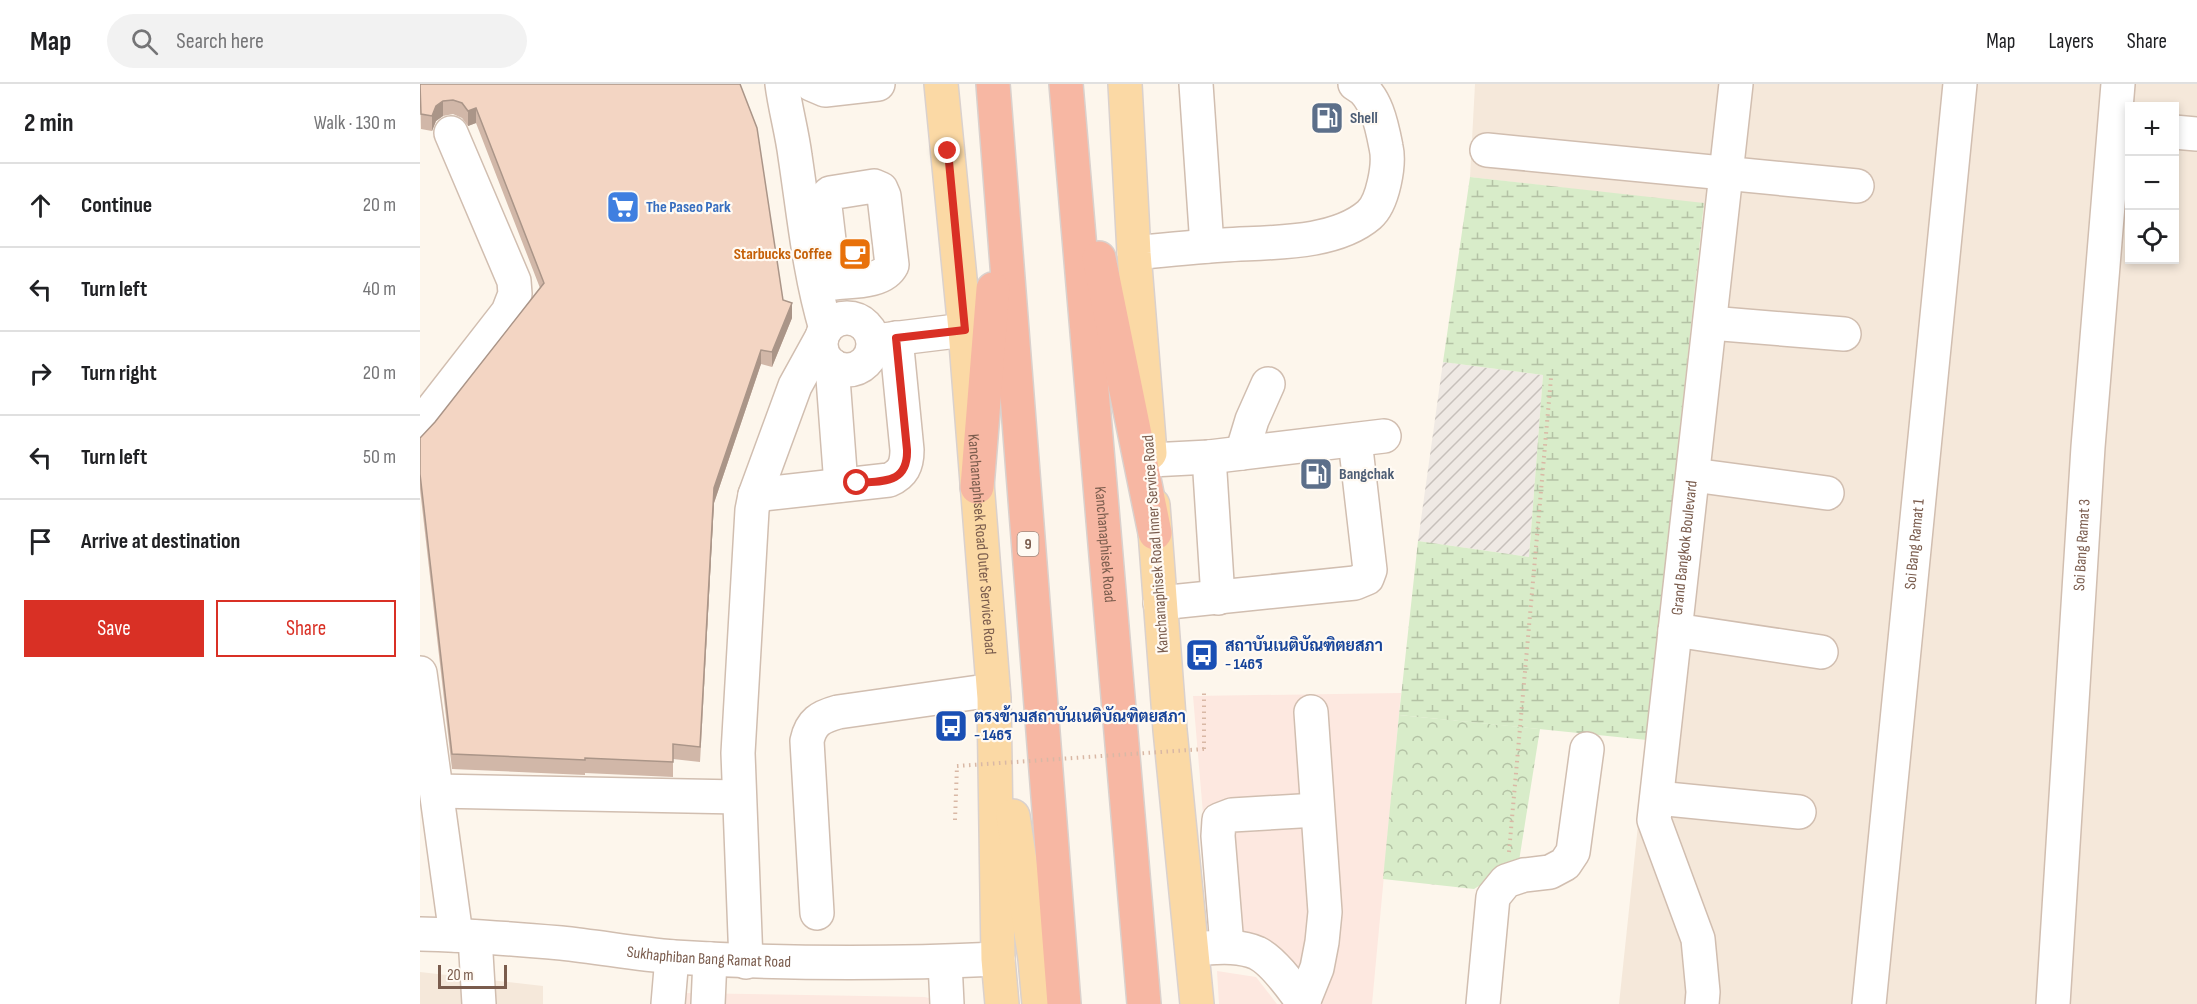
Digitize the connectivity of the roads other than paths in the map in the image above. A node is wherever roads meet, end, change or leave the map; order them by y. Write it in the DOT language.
graph roads {
  1 [pos="782,84"];
  2 [pos="811,84"];
  3 [pos="878,84"];
  4 [pos="941,84"];
  5 [pos="993,84"];
  6 [pos="1125,84"];
  7 [pos="1196,84"];
  8 [pos="1736,84"];
  9 [pos="1960,84"];
  10 [pos="2118,84"];
  11 [pos="1362,85"];
  12 [pos="1067,94"];
  13 [pos="2122,126"];
  14 [pos="2179,132"];
  15 [pos="451,133"];
  16 [pos="2197,134"];
  17 [pos="1487,150"];
  18 [pos="1726,173"];
  19 [pos="1001,186"];
  20 [pos="1857,186"];
  21 [pos="1207,246"];
  22 [pos="1134,253"];
  23 [pos="876,277"];
  24 [pos="834,283"];
  25 [pos="1710,323"];
  26 [pos="965,330"];
  27 [pos="1844,334"];
  28 [pos="830,337"];
  29 [pos="884,340"];
  30 [pos="1268,384"];
  31 [pos="420,425"];
  32 [pos="1242,453"];
  33 [pos="1209,457"];
  34 [pos="1150,460"];
  35 [pos="1693,475"];
  36 [pos="842,485"];
  37 [pos="977,487"];
  38 [pos="1827,493"];
  39 [pos="755,495"];
  40 [pos="1155,533"];
  41 [pos="1218,598"];
  42 [pos="1160,603"];
  43 [pos="1675,630"];
  44 [pos="1821,652"];
  45 [pos="420,673"];
  46 [pos="993,694"];
  47 [pos="1311,712"];
  48 [pos="1170,730"];
  49 [pos="1587,749"];
  50 [pos="437,791"];
  51 [pos="740,797"];
  52 [pos="1657,798"];
  53 [pos="1317,810"];
  54 [pos="1799,812"];
  55 [pos="817,913"];
  56 [pos="420,934"];
  57 [pos="466,936"];
  58 [pos="1227,946"];
  59 [pos="1192,949"];
  60 [pos="672,957"];
  61 [pos="710,959"];
  62 [pos="998,959"];
  63 [pos="746,962"];
  64 [pos="945,962"];
  65 [pos="1303,1003"];
  66 [pos="479,1004"];
  67 [pos="668,1004"];
  68 [pos="708,1004"];
  69 [pos="947,1004"];
  70 [pos="1002,1004"];
  71 [pos="1039,1004"];
  72 [pos="1064,1004"];
  73 [pos="1144,1004"];
  74 [pos="1175,1004"];
  75 [pos="1197,1004"];
  76 [pos="1483,1004"];
  77 [pos="1702,1004"];
  78 [pos="1869,1004"];
  79 [pos="2053,1004"];
  1 -- 28 [label="street"];
  2 -- 3 [label="street"];
  4 -- 26 [label="main road, Kanchanaphisek Road Outer Service Road"];
  5 -- 19 [label="highway, 9"];
  6 -- 22 [label="main road, Kanchanaphisek Road Inner Service Road"];
  7 -- 21 [label="street"];
  8 -- 18 [label="street, Grand Bangkok Boulevard"];
  9 -- 78 [label="street, Soi Bang Ramat 1"];
  10 -- 13 [label="street, Soi Bang Ramat 3"];
  11 -- 21 [label="street"];
  12 -- 40 [label="highway"];
  12 -- 73 [label="highway, Kanchanaphisek Road"];
  13 -- 79 [label="street, Soi Bang Ramat 3"];
  14 -- 16 [label="street"];
  15 -- 31 [label="street"];
  17 -- 18 [label="street"];
  18 -- 20 [label="street"];
  18 -- 25 [label="street, Grand Bangkok Boulevard"];
  19 -- 37 [label="highway"];
  19 -- 72 [label="highway, 9"];
  21 -- 22 [label="street"];
  22 -- 34 [label="main road, Kanchanaphisek Road Inner Service Road"];
  23 -- 24 [label="street"];
  23 -- 24 [label="street"];
  23 -- 29 [label="street"];
  24 -- 28 [label="street"];
  25 -- 27 [label="street"];
  25 -- 35 [label="street, Grand Bangkok Boulevard"];
  26 -- 29 [label="street"];
  26 -- 37 [label="main road, Kanchanaphisek Road Outer Service Road"];
  28 -- 29 [label="street"];
  28 -- 29 [label="street"];
  28 -- 36 [label="street"];
  28 -- 39 [label="street"];
  29 -- 36 [label="street"];
  30 -- 32 [label="street"];
  32 -- 33 [label="street"];
  32 -- 41 [label="street"];
  33 -- 34 [label="street"];
  33 -- 41 [label="street"];
  34 -- 40 [label="main road, Kanchanaphisek Road Inner Service Road"];
  35 -- 38 [label="street"];
  35 -- 43 [label="street, Grand Bangkok Boulevard"];
  36 -- 39 [label="street"];
  37 -- 46 [label="main road, Kanchanaphisek Road Outer Service Road"];
  39 -- 51 [label="street"];
  40 -- 42 [label="main road, Kanchanaphisek Road Inner Service Road"];
  41 -- 42 [label="street"];
  42 -- 48 [label="main road, Kanchanaphisek Road Inner Service Road"];
  43 -- 44 [label="street"];
  43 -- 52 [label="street, Grand Bangkok Boulevard"];
  45 -- 50 [label="street"];
  46 -- 55 [label="street"];
  46 -- 62 [label="main road, Kanchanaphisek Road Outer Service Road"];
  46 -- 71 [label="main road"];
  47 -- 53 [label="street"];
  48 -- 59 [label="main road, Kanchanaphisek Road Inner Service Road"];
  48 -- 74 [label="main road"];
  49 -- 76 [label="street"];
  50 -- 51 [label="street"];
  50 -- 57 [label="street"];
  51 -- 63 [label="street"];
  52 -- 54 [label="street"];
  52 -- 77 [label="street, Grand Bangkok Boulevard"];
  53 -- 58 [label="street"];
  53 -- 65 [label="street"];
  56 -- 57 [label="street, Sukhaphiban Bang Ramat Road"];
  57 -- 60 [label="street, Sukhaphiban Bang Ramat Road"];
  57 -- 66 [label="street"];
  58 -- 59 [label="street"];
  58 -- 65 [label="street"];
  59 -- 75 [label="main road, Kanchanaphisek Road Inner Service Road"];
  60 -- 61 [label="street, Sukhaphiban Bang Ramat Road"];
  60 -- 67 [label="street"];
  61 -- 63 [label="street, Sukhaphiban Bang Ramat Road"];
  61 -- 68 [label="street"];
  62 -- 64 [label="street, Sukhaphiban Bang Ramat Road"];
  62 -- 70 [label="main road, Kanchanaphisek Road Outer Service Road"];
  63 -- 64 [label="street, Sukhaphiban Bang Ramat Road"];
  64 -- 69 [label="street"];
}
